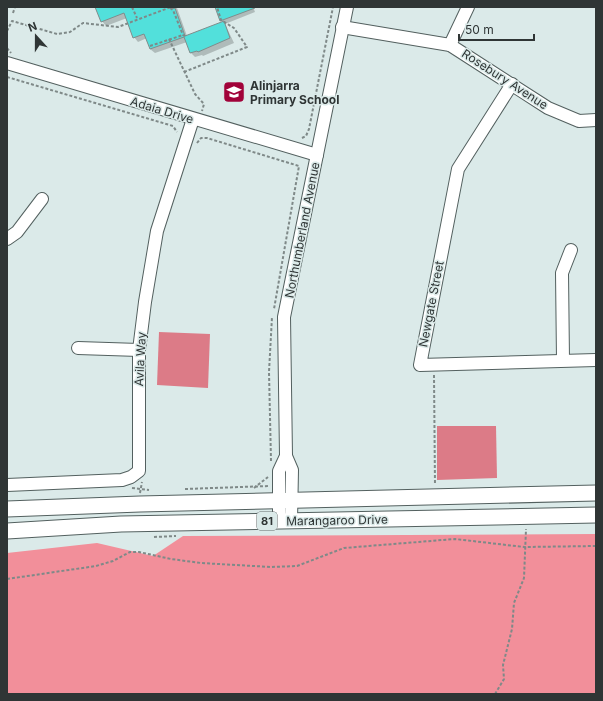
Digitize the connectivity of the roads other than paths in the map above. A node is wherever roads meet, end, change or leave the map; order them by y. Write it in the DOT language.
graph roads {
  1 [pos="347,7"];
  2 [pos="468,7"];
  3 [pos="342,27"];
  4 [pos="450,44"];
  5 [pos="7,63"];
  6 [pos="512,84"];
  7 [pos="197,114"];
  8 [pos="596,120"];
  9 [pos="317,155"];
  10 [pos="42,199"];
  11 [pos="7,239"];
  12 [pos="571,250"];
  13 [pos="78,348"];
  14 [pos="138,350"];
  15 [pos="564,360"];
  16 [pos="596,360"];
  17 [pos="286,456"];
  18 [pos="7,485"];
  19 [pos="596,493"];
  20 [pos="283,495"];
  21 [pos="7,509"];
  22 [pos="596,515"];
  23 [pos="285,521"];
  24 [pos="7,530"];
  1 -- 3 [label="street, Northumberland Avenue"];
  2 -- 4 [label="street"];
  3 -- 4 [label="street, Rosebury Avenue"];
  3 -- 9 [label="street, Northumberland Avenue"];
  4 -- 6 [label="street, Rosebury Avenue"];
  5 -- 7 [label="street, Adaia Drive"];
  6 -- 8 [label="street, Rosebury Avenue"];
  6 -- 15 [label="street, Newgate Street"];
  7 -- 9 [label="street, Adaia Drive"];
  7 -- 14 [label="street, Avila Way"];
  9 -- 17 [label="street, Northumberland Avenue"];
  10 -- 11 [label="street"];
  12 -- 15 [label="street"];
  13 -- 14 [label="street"];
  14 -- 18 [label="street, Avila Way"];
  15 -- 16 [label="street, Newgate Street"];
  17 -- 20 [label="street, Northumberland Avenue"];
  17 -- 20 [label="street, Northumberland Avenue"];
  19 -- 20 [label="main road, Marangaroo Drive / 81"];
  20 -- 21 [label="main road, Marangaroo Drive / 81"];
  20 -- 23 [label="street, Northumberland Avenue"];
  22 -- 23 [label="main road, Marangaroo Drive / 81"];
  23 -- 24 [label="main road, Marangaroo Drive / 81"];
}
